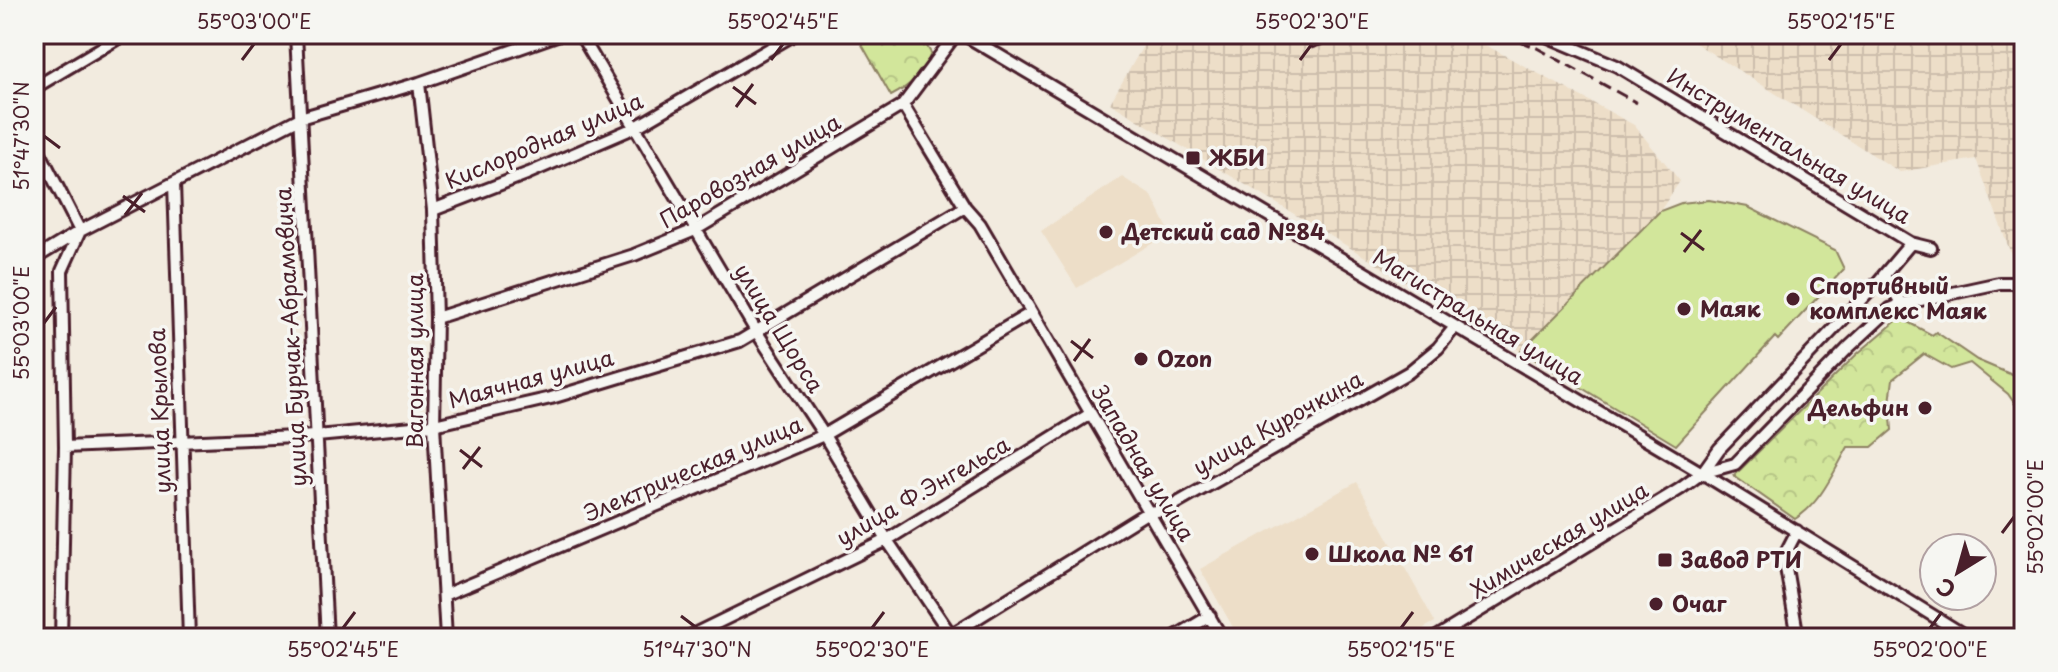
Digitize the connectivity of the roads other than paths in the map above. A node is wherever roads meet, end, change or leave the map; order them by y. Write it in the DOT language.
graph roads {
  1 [pos="125,34"];
  2 [pos="296,34"];
  3 [pos="560,34"];
  4 [pos="580,34"];
  5 [pos="795,34"];
  6 [pos="956,34"];
  7 [pos="963,34"];
  8 [pos="1541,34"];
  9 [pos="419,83"];
  10 [pos="34,88"];
  11 [pos="903,105"];
  12 [pos="300,118"];
  13 [pos="636,127"];
  14 [pos="34,141"];
  15 [pos="174,183"];
  16 [pos="965,207"];
  17 [pos="433,210"];
  18 [pos="695,230"];
  19 [pos="80,231"];
  20 [pos="1911,243"];
  21 [pos="1931,248"];
  22 [pos="34,259"];
  23 [pos="1884,276"];
  24 [pos="2024,283"];
  25 [pos="1902,304"];
  26 [pos="1031,313"];
  27 [pos="436,318"];
  28 [pos="1455,327"];
  29 [pos="756,331"];
  30 [pos="1090,414"];
  31 [pos="434,425"];
  32 [pos="824,435"];
  33 [pos="317,436"];
  34 [pos="181,443"];
  35 [pos="65,447"];
  36 [pos="1702,473"];
  37 [pos="1148,512"];
  38 [pos="1797,531"];
  39 [pos="887,540"];
  40 [pos="444,595"];
  41 [pos="1210,616"];
  42 [pos="950,637"];
  43 [pos="61,638"];
  44 [pos="189,638"];
  45 [pos="327,638"];
  46 [pos="446,638"];
  47 [pos="686,638"];
  48 [pos="1173,638"];
  49 [pos="1222,638"];
  50 [pos="1435,638"];
  51 [pos="1798,638"];
  52 [pos="1969,638"];
  1 -- 10 [label="street"];
  2 -- 12 [label="street, улица Бурчак-Абрамовича"];
  3 -- 9 [label="street"];
  4 -- 13 [label="street, улица Щорса"];
  5 -- 13 [label="street, Кислородная улица"];
  6 -- 11 [label="street, Паровозная улица"];
  7 -- 28 [label="street, Магистральная улица"];
  8 -- 20 [label="street, Инструментальная улица"];
  9 -- 12 [label="street"];
  9 -- 17 [label="street, Вагонная улица"];
  11 -- 16 [label="street, Западная улица"];
  11 -- 18 [label="street, Паровозная улица"];
  12 -- 15 [label="street"];
  12 -- 33 [label="street, улица Бурчак-Абрамовича"];
  13 -- 17 [label="street, Кислородная улица"];
  13 -- 18 [label="street, улица Щорса"];
  14 -- 19 [label="street"];
  15 -- 19 [label="street"];
  15 -- 34 [label="street, улица Крылова"];
  16 -- 26 [label="street, Западная улица"];
  16 -- 29 [label="street, Маячная улица"];
  17 -- 27 [label="street, Вагонная улица"];
  18 -- 27 [label="street, Паровозная улица"];
  18 -- 29 [label="street, улица Щорса"];
  19 -- 22 [label="street"];
  19 -- 35 [label="street"];
  20 -- 21 [label="street, Инструментальная улица"];
  20 -- 23 [label="street, Химическая улица"];
  23 -- 25 [label="street"];
  23 -- 36 [label="street, Химическая улица"];
  24 -- 25 [label="street, Химическая улица"];
  25 -- 36 [label="street, Химическая улица"];
  26 -- 30 [label="street, Западная улица"];
  26 -- 32 [label="street, Электрическая улица"];
  27 -- 31 [label="street, Вагонная улица"];
  28 -- 36 [label="street, Магистральная улица"];
  28 -- 37 [label="street, улица Курочкина"];
  29 -- 31 [label="street, Маячная улица"];
  29 -- 32 [label="street, улица Щорса"];
  30 -- 37 [label="street, Западная улица"];
  30 -- 39 [label="street, улица Ф.Энгельса"];
  31 -- 33 [label="street, Маячная улица"];
  31 -- 40 [label="street, Вагонная улица"];
  32 -- 39 [label="street, улица Щорса"];
  32 -- 40 [label="street, Электрическая улица"];
  33 -- 34 [label="street, Маячная улица"];
  33 -- 45 [label="street, улица Бурчак-Абрамовича"];
  34 -- 35 [label="street, Маячная улица"];
  34 -- 44 [label="street, улица Крылова"];
  35 -- 43 [label="street"];
  36 -- 38 [label="street, Магистральная улица"];
  36 -- 50 [label="street, Химическая улица"];
  37 -- 41 [label="street, Западная улица"];
  37 -- 42 [label="street, улица Курочкина"];
  38 -- 51 [label="street"];
  38 -- 52 [label="street, Магистральная улица"];
  39 -- 42 [label="street, улица Щорса"];
  39 -- 47 [label="street, улица Ф.Энгельса"];
  40 -- 46 [label="street, Вагонная улица"];
  41 -- 48 [label="street"];
  41 -- 49 [label="street, Западная улица"];
}
